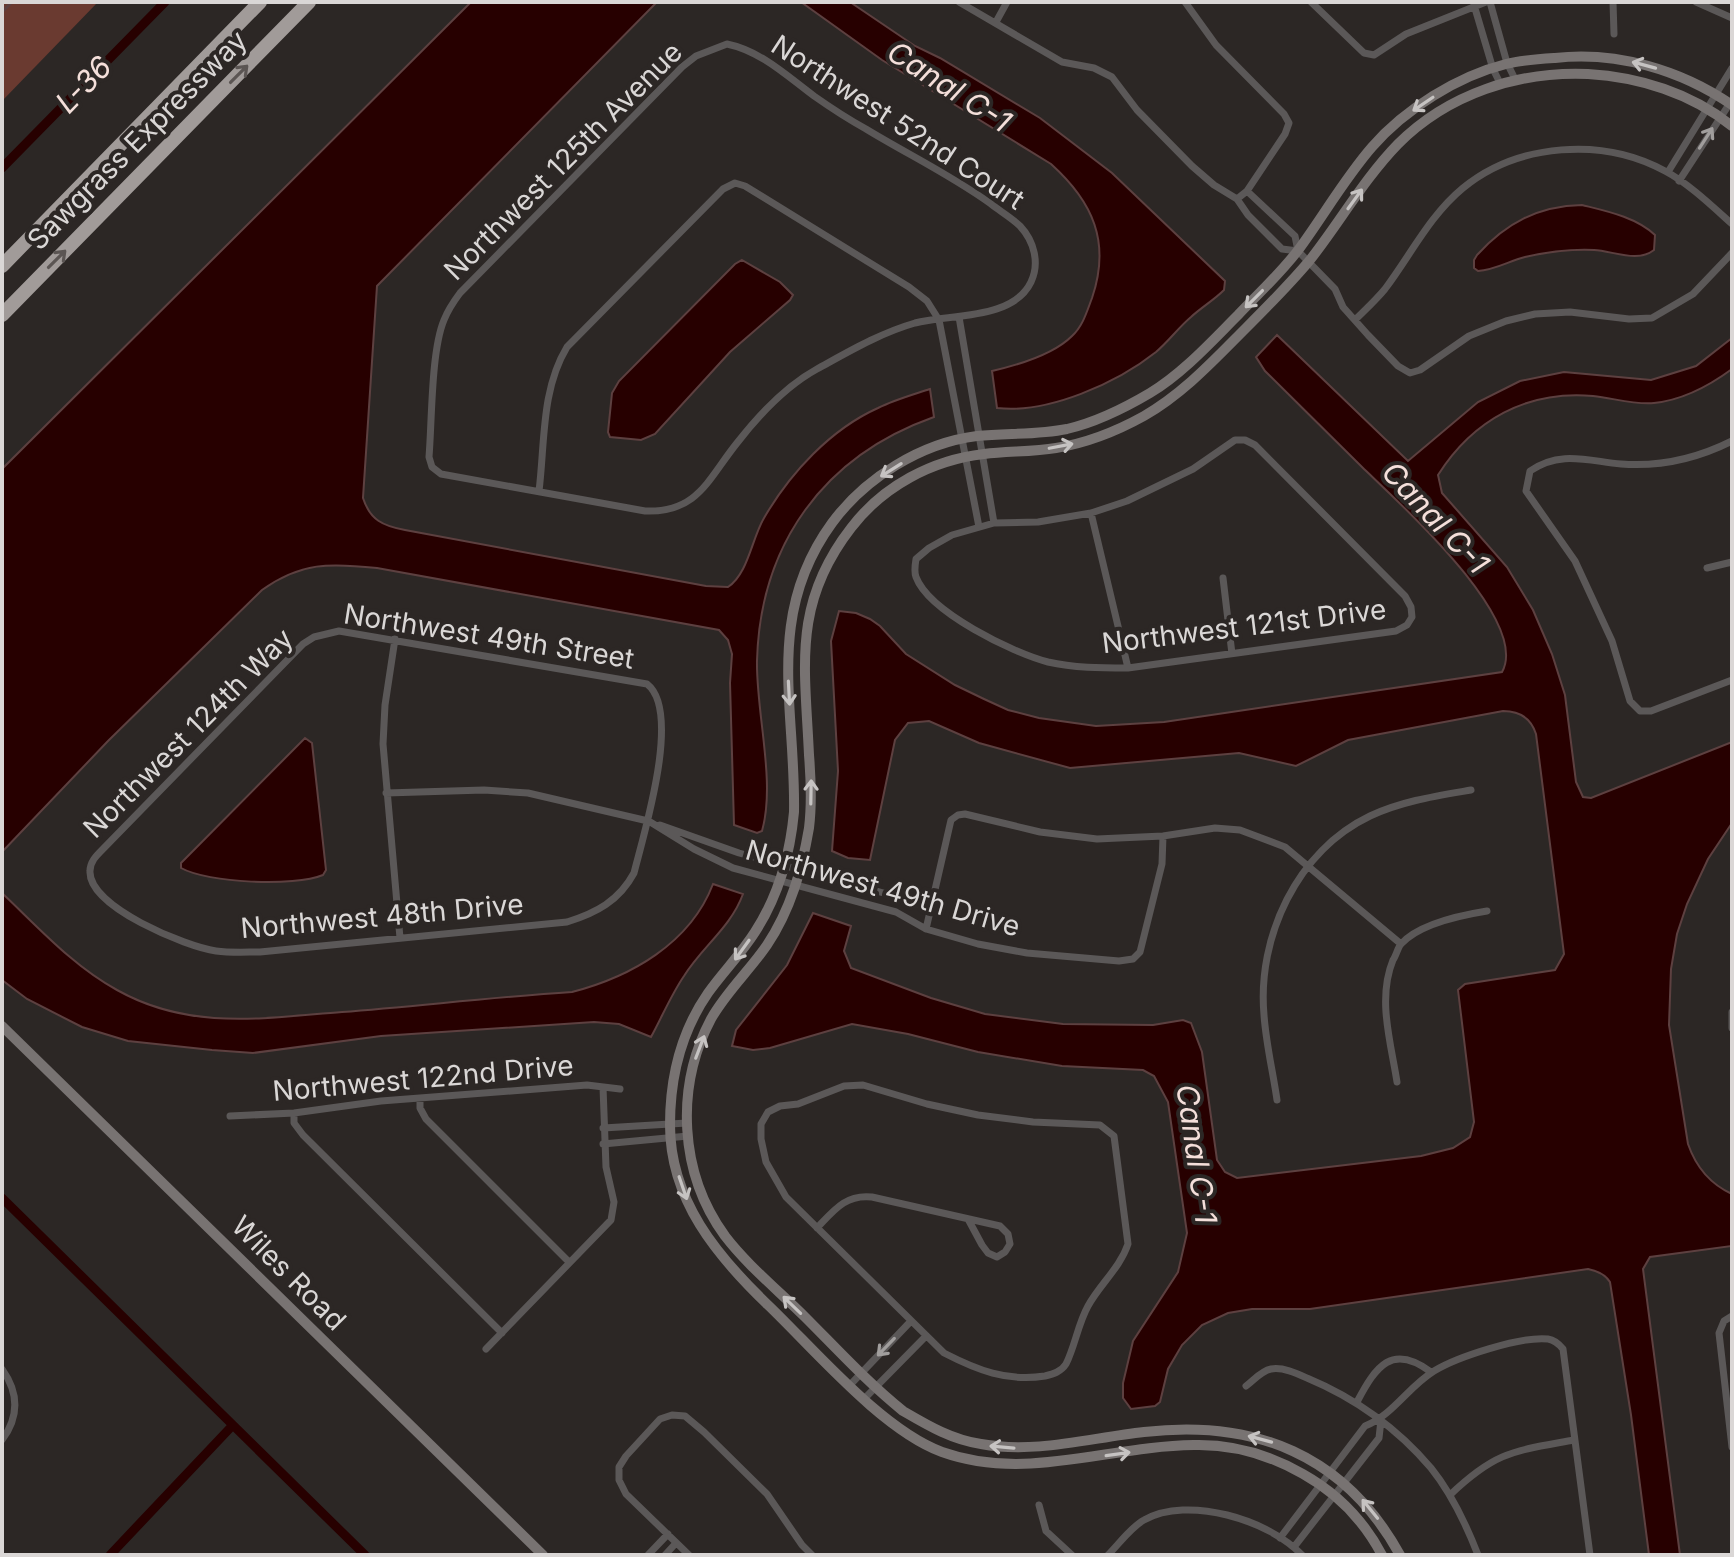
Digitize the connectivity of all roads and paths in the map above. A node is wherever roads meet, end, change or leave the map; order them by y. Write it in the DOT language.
graph roads {
  1 [pos="260,2"];
  2 [pos="309,2"];
  3 [pos="959,2"];
  4 [pos="1007,2"];
  5 [pos="1185,2"];
  6 [pos="1311,2"];
  7 [pos="1488,2"];
  8 [pos="1613,2"];
  9 [pos="1696,2"];
  10 [pos="1474,5"];
  11 [pos="1732,18"];
  12 [pos="996,22"];
  13 [pos="1614,34"];
  14 [pos="727,44"];
  15 [pos="1507,63"];
  16 [pos="1732,68"];
  17 [pos="1493,69"];
  18 [pos="1515,79"];
  19 [pos="1500,83"];
  20 [pos="1716,95"];
  21 [pos="1731,103"];
  22 [pos="1707,109"];
  23 [pos="1721,117"];
  24 [pos="1732,126"];
  25 [pos="1668,172"];
  26 [pos="1679,181"];
  27 [pos="1247,191"];
  28 [pos="1237,199"];
  29 [pos="1732,224"];
  30 [pos="1298,251"];
  31 [pos="1732,253"];
  32 [pos="1308,262"];
  33 [pos="2,266"];
  34 [pos="2,315"];
  35 [pos="959,317"];
  36 [pos="939,320"];
  37 [pos="1355,320"];
  38 [pos="969,376"];
  39 [pos="951,380"];
  40 [pos="980,436"];
  41 [pos="962,439"];
  42 [pos="1732,441"];
  43 [pos="983,454"];
  44 [pos="966,457"];
  45 [pos="539,491"];
  46 [pos="1091,513"];
  47 [pos="994,523"];
  48 [pos="979,527"];
  49 [pos="1732,562"];
  50 [pos="1707,568"];
  51 [pos="1223,578"];
  52 [pos="326,632"];
  53 [pos="395,639"];
  54 [pos="1232,654"];
  55 [pos="1128,668"];
  56 [pos="1732,680"];
  57 [pos="1471,790"];
  58 [pos="386,793"];
  59 [pos="647,820"];
  60 [pos="1163,836"];
  61 [pos="786,865"];
  62 [pos="1308,865"];
  63 [pos="802,869"];
  64 [pos="89,872"];
  65 [pos="780,882"];
  66 [pos="796,886"];
  67 [pos="930,909"];
  68 [pos="1487,911"];
  69 [pos="926,929"];
  70 [pos="400,938"];
  71 [pos="1401,944"];
  72 [pos="1732,1012"];
  73 [pos="2,1026"];
  74 [pos="1732,1028"];
  75 [pos="1397,1082"];
  76 [pos="603,1087"];
  77 [pos="620,1089"];
  78 [pos="420,1099"];
  79 [pos="1277,1100"];
  80 [pos="294,1113"];
  81 [pos="230,1116"];
  82 [pos="670,1123"];
  83 [pos="687,1123"];
  84 [pos="603,1128"];
  85 [pos="688,1136"];
  86 [pos="670,1138"];
  87 [pos="603,1144"];
  88 [pos="968,1219"];
  89 [pos="817,1228"];
  90 [pos="569,1262"];
  91 [pos="1728,1318"];
  92 [pos="911,1321"];
  93 [pos="502,1333"];
  94 [pos="926,1336"];
  95 [pos="486,1349"];
  96 [pos="2,1369"];
  97 [pos="1431,1372"];
  98 [pos="861,1373"];
  99 [pos="850,1385"];
  100 [pos="1246,1386"];
  101 [pos="876,1387"];
  102 [pos="864,1399"];
  103 [pos="1357,1402"];
  104 [pos="1381,1420"];
  105 [pos="1730,1425"];
  106 [pos="2,1440"];
  107 [pos="1574,1440"];
  108 [pos="1732,1447"];
  109 [pos="1331,1471"];
  110 [pos="1344,1482"];
  111 [pos="1321,1484"];
  112 [pos="1335,1495"];
  113 [pos="1450,1495"];
  114 [pos="1039,1505"];
  115 [pos="668,1534"];
  116 [pos="1280,1538"];
  117 [pos="1294,1547"];
  118 [pos="654,1548"];
  119 [pos="681,1550"];
  120 [pos="543,1555"];
  121 [pos="648,1555"];
  122 [pos="663,1555"];
  123 [pos="812,1555"];
  124 [pos="1072,1555"];
  125 [pos="1108,1555"];
  126 [pos="1302,1555"];
  127 [pos="1382,1555"];
  128 [pos="1400,1555"];
  129 [pos="1478,1555"];
  130 [pos="1590,1555"];
  1 -- 33 [label="highway, Sawgrass Expressway"];
  34 -- 2 [label="highway, Sawgrass Expressway, one-way"];
  3 -- 12 [label="street"];
  4 -- 12 [label="street"];
  5 -- 27 [label="street"];
  6 -- 10 [label="street"];
  7 -- 10 [label="street"];
  7 -- 15 [label="street"];
  8 -- 13 [label="street"];
  9 -- 11 [label="street"];
  10 -- 17 [label="street"];
  12 -- 28 [label="street"];
  14 -- 35 [label="street, Northwest 52nd Court"];
  14 -- 45 [label="street, Northwest 125th Avenue"];
  15 -- 17 [label="street"];
  15 -- 18 [label="street"];
  20 -- 15 [label="street, one-way"];
  16 -- 20 [label="street"];
  17 -- 19 [label="street"];
  17 -- 30 [label="street, one-way"];
  18 -- 19 [label="street"];
  18 -- 22 [label="street"];
  32 -- 19 [label="street, one-way"];
  20 -- 21 [label="street"];
  20 -- 22 [label="street"];
  21 -- 23 [label="street"];
  22 -- 23 [label="street"];
  22 -- 25 [label="street"];
  23 -- 24 [label="street"];
  26 -- 23 [label="street, one-way"];
  25 -- 26 [label="street"];
  25 -- 37 [label="street"];
  26 -- 29 [label="street"];
  27 -- 28 [label="street"];
  27 -- 30 [label="street"];
  28 -- 30 [label="street"];
  30 -- 32 [label="street"];
  30 -- 40 [label="street, one-way"];
  31 -- 37 [label="street"];
  32 -- 37 [label="street"];
  43 -- 32 [label="street, one-way"];
  35 -- 36 [label="street"];
  35 -- 38 [label="street"];
  36 -- 39 [label="street"];
  36 -- 45 [label="street"];
  36 -- 45 [label="street"];
  38 -- 39 [label="street"];
  38 -- 40 [label="street"];
  39 -- 41 [label="street"];
  40 -- 41 [label="street"];
  40 -- 43 [label="street"];
  41 -- 44 [label="street"];
  41 -- 61 [label="street, one-way"];
  42 -- 56 [label="street"];
  43 -- 44 [label="street"];
  43 -- 47 [label="street"];
  44 -- 48 [label="street"];
  63 -- 44 [label="street, one-way"];
  46 -- 47 [label="street"];
  46 -- 54 [label="street, Northwest 121st Drive"];
  46 -- 55 [label="street"];
  47 -- 48 [label="street"];
  48 -- 55 [label="street, Northwest 121st Drive"];
  49 -- 50 [label="street"];
  51 -- 54 [label="street"];
  52 -- 53 [label="street, Northwest 49th Street"];
  52 -- 64 [label="street, Northwest 124th Way"];
  53 -- 58 [label="street"];
  53 -- 59 [label="street, Northwest 49th Street"];
  54 -- 55 [label="street, Northwest 121st Drive"];
  57 -- 62 [label="street"];
  58 -- 59 [label="street, Northwest 49th Drive"];
  58 -- 70 [label="street"];
  59 -- 61 [label="street, Northwest 49th Drive"];
  59 -- 65 [label="street, Northwest 49th Drive"];
  59 -- 70 [label="street, Northwest 48th Drive"];
  60 -- 62 [label="street"];
  60 -- 67 [label="street"];
  60 -- 69 [label="street, Northwest 49th Drive"];
  61 -- 63 [label="street, Northwest 49th Drive"];
  61 -- 65 [label="street"];
  62 -- 71 [label="street"];
  62 -- 79 [label="street"];
  63 -- 66 [label="street"];
  63 -- 67 [label="street, Northwest 49th Drive"];
  64 -- 70 [label="street, Northwest 48th Drive"];
  65 -- 66 [label="street, Northwest 49th Drive"];
  65 -- 82 [label="street, one-way"];
  66 -- 69 [label="street, Northwest 49th Drive"];
  83 -- 66 [label="street, one-way"];
  67 -- 69 [label="street"];
  68 -- 71 [label="street"];
  71 -- 75 [label="street"];
  72 -- 74 [label="street"];
  73 -- 120 [label="street, Wiles Road"];
  76 -- 77 [label="street, Northwest 122nd Drive"];
  76 -- 78 [label="street, Northwest 122nd Drive"];
  76 -- 84 [label="street"];
  78 -- 80 [label="street, Northwest 122nd Drive"];
  78 -- 90 [label="street"];
  80 -- 81 [label="street, Northwest 122nd Drive"];
  80 -- 93 [label="street"];
  82 -- 83 [label="street"];
  82 -- 84 [label="street"];
  82 -- 86 [label="street"];
  83 -- 85 [label="street"];
  84 -- 87 [label="street"];
  85 -- 86 [label="street"];
  98 -- 85 [label="street, one-way"];
  86 -- 87 [label="street"];
  86 -- 99 [label="street, one-way"];
  87 -- 90 [label="street"];
  88 -- 88 [label="street"];
  88 -- 89 [label="street"];
  89 -- 92 [label="street"];
  89 -- 94 [label="street"];
  90 -- 93 [label="street"];
  91 -- 105 [label="street"];
  92 -- 94 [label="street"];
  92 -- 98 [label="street, one-way"];
  93 -- 95 [label="street"];
  94 -- 101 [label="street"];
  96 -- 106 [label="street"];
  97 -- 103 [label="street"];
  97 -- 104 [label="street"];
  97 -- 107 [label="street"];
  98 -- 99 [label="street"];
  98 -- 101 [label="street"];
  99 -- 102 [label="street"];
  100 -- 103 [label="street"];
  101 -- 102 [label="street"];
  109 -- 101 [label="street, one-way"];
  102 -- 111 [label="street, one-way"];
  103 -- 104 [label="street"];
  104 -- 109 [label="street"];
  104 -- 110 [label="street"];
  104 -- 113 [label="street"];
  105 -- 108 [label="street"];
  107 -- 113 [label="street"];
  107 -- 130 [label="street"];
  109 -- 110 [label="street"];
  109 -- 111 [label="street"];
  110 -- 112 [label="street"];
  128 -- 110 [label="street, one-way"];
  111 -- 112 [label="street"];
  111 -- 116 [label="street"];
  112 -- 117 [label="street"];
  112 -- 127 [label="street"];
  113 -- 129 [label="street"];
  114 -- 124 [label="street"];
  115 -- 118 [label="street"];
  115 -- 119 [label="street"];
  115 -- 123 [label="street"];
  116 -- 117 [label="street"];
  116 -- 125 [label="street"];
  117 -- 126 [label="street"];
  118 -- 121 [label="street"];
  118 -- 122 [label="street"];
  119 -- 122 [label="street"];
}
